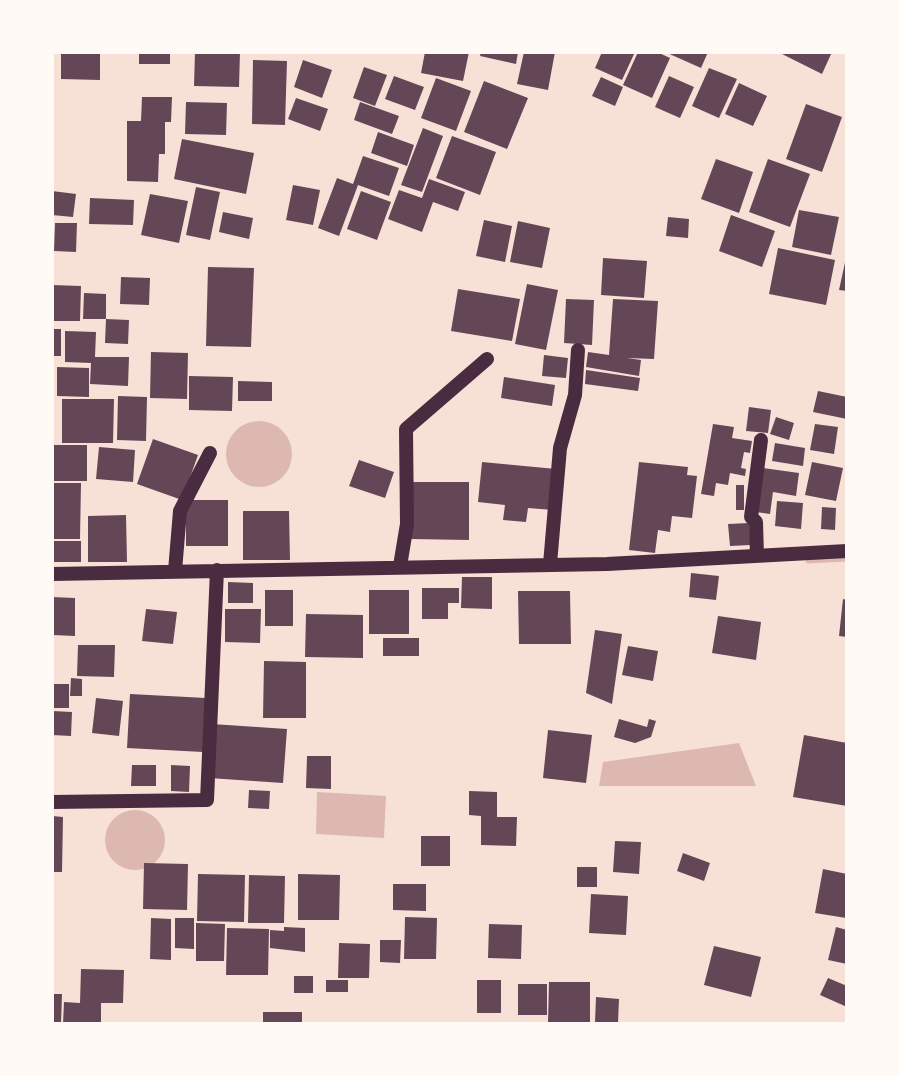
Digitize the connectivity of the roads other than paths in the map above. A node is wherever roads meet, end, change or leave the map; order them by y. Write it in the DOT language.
graph roads {
  1 [pos="578,350"];
  2 [pos="487,359"];
  3 [pos="761,440"];
  4 [pos="210,453"];
  5 [pos="847,551"];
  6 [pos="757,556"];
  7 [pos="550,564"];
  8 [pos="400,566"];
  9 [pos="217,570"];
  10 [pos="175,571"];
  11 [pos="52,574"];
  12 [pos="52,802"];
  1 -- 7 [label="street"];
  2 -- 8 [label="street"];
  3 -- 6 [label="street"];
  4 -- 10 [label="street"];
  5 -- 6 [label="street"];
  6 -- 7 [label="street"];
  7 -- 8 [label="street"];
  8 -- 9 [label="street"];
  9 -- 10 [label="street"];
  9 -- 12 [label="street"];
  10 -- 11 [label="street"];
}
